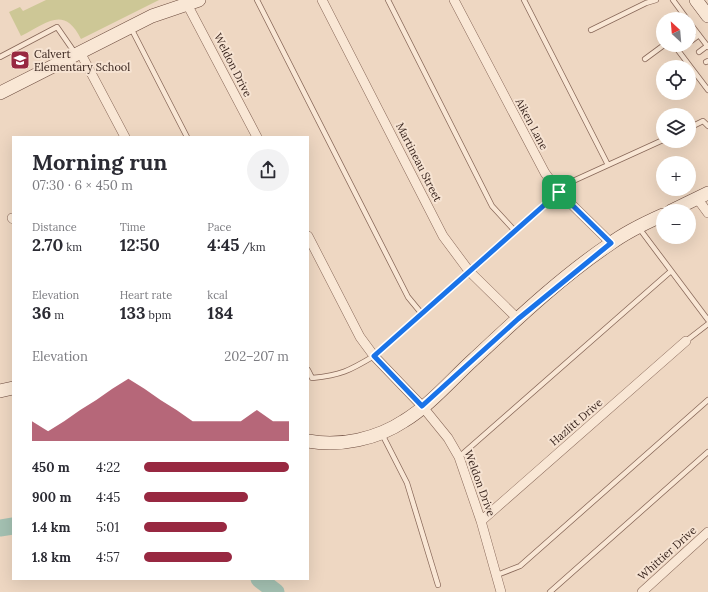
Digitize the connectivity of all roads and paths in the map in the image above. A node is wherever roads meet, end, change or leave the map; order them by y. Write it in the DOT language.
graph roads {
  1 [pos="257,0"];
  2 [pos="322,0"];
  3 [pos="388,0"];
  4 [pos="454,0"];
  5 [pos="524,0"];
  6 [pos="656,0"];
  7 [pos="673,0"];
  8 [pos="696,0"];
  9 [pos="646,1"];
  10 [pos="193,2"];
  11 [pos="682,12"];
  12 [pos="708,16"];
  13 [pos="131,27"];
  14 [pos="591,30"];
  15 [pos="696,31"];
  16 [pos="699,35"];
  17 [pos="696,37"];
  18 [pos="708,47"];
  19 [pos="656,51"];
  20 [pos="682,52"];
  21 [pos="699,52"];
  22 [pos="78,53"];
  23 [pos="0,57"];
  24 [pos="645,59"];
  25 [pos="708,90"];
  26 [pos="0,93"];
  27 [pos="696,124"];
  28 [pos="708,126"];
  29 [pos="124,136"];
  30 [pos="186,136"];
  31 [pos="257,136"];
  32 [pos="656,143"];
  33 [pos="608,165"];
  34 [pos="559,192"];
  35 [pos="702,195"];
  36 [pos="685,204"];
  37 [pos="708,214"];
  38 [pos="656,218"];
  39 [pos="638,227"];
  40 [pos="514,230"];
  41 [pos="309,238"];
  42 [pos="611,243"];
  43 [pos="469,271"];
  44 [pos="671,271"];
  45 [pos="422,314"];
  46 [pos="518,319"];
  47 [pos="708,320"];
  48 [pos="708,324"];
  49 [pos="686,341"];
  50 [pos="374,356"];
  51 [pos="309,372"];
  52 [pos="12,388"];
  53 [pos="0,390"];
  54 [pos="708,400"];
  55 [pos="422,406"];
  56 [pos="381,433"];
  57 [pos="309,441"];
  58 [pos="708,452"];
  59 [pos="459,457"];
  60 [pos="481,521"];
  61 [pos="708,532"];
  62 [pos="497,575"];
  63 [pos="438,585"];
  64 [pos="501,592"];
  65 [pos="550,592"];
  66 [pos="642,592"];
  1 -- 45 [label="lane"];
  2 -- 43 [label="street, Martineau Street"];
  3 -- 40 [label="lane"];
  4 -- 34 [label="street, Aiken Lane"];
  5 -- 33 [label="lane"];
  6 -- 9 [label="lane"];
  7 -- 11 [label="lane"];
  8 -- 12 [label="street"];
  9 -- 14 [label="lane"];
  10 -- 13 [label="street"];
  10 -- 31 [label="street, Weldon Drive"];
  13 -- 22 [label="street"];
  13 -- 30 [label="lane"];
  15 -- 16 [label="lane"];
  16 -- 17 [label="lane"];
  16 -- 18 [label="lane"];
  18 -- 21 [label="lane"];
  19 -- 24 [label="lane"];
  20 -- 25 [label="lane"];
  22 -- 23 [label="lane"];
  22 -- 26 [label="street"];
  22 -- 29 [label="street"];
  27 -- 28 [label="lane"];
  32 -- 33 [label="lane"];
  33 -- 34 [label="lane"];
  34 -- 40 [label="lane"];
  34 -- 42 [label="street, Aiken Lane"];
  35 -- 36 [label="street"];
  35 -- 37 [label="street"];
  38 -- 39 [label="street"];
  39 -- 42 [label="street"];
  39 -- 44 [label="lane"];
  40 -- 43 [label="lane"];
  41 -- 50 [label="street, Weldon Drive"];
  42 -- 46 [label="street"];
  43 -- 45 [label="lane"];
  43 -- 46 [label="street, Martineau Street"];
  44 -- 47 [label="lane"];
  44 -- 59 [label="lane"];
  45 -- 50 [label="lane"];
  46 -- 55 [label="street"];
  48 -- 49 [label="lane"];
  49 -- 60 [label="street, Hazlitt Drive"];
  50 -- 51 [label="lane"];
  50 -- 55 [label="street, Weldon Drive"];
  52 -- 53 [label="street"];
  54 -- 62 [label="lane"];
  55 -- 56 [label="street"];
  55 -- 59 [label="street, Weldon Drive"];
  56 -- 57 [label="street"];
  56 -- 63 [label="lane"];
  58 -- 65 [label="lane"];
  59 -- 60 [label="street, Weldon Drive"];
  60 -- 62 [label="street, Weldon Drive"];
  61 -- 66 [label="street, Whittier Drive"];
  62 -- 64 [label="street, Weldon Drive"];
}
